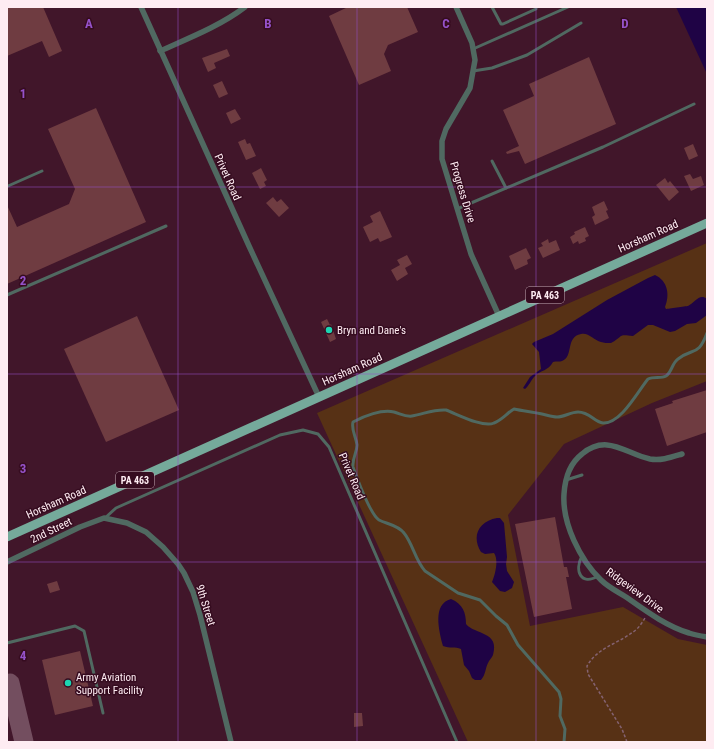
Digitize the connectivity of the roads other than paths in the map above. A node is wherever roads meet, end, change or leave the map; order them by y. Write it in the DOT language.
graph roads {
  1 [pos="142,7"];
  2 [pos="245,7"];
  3 [pos="456,7"];
  4 [pos="492,7"];
  5 [pos="536,7"];
  6 [pos="568,7"];
  7 [pos="581,23"];
  8 [pos="473,49"];
  9 [pos="160,50"];
  10 [pos="473,71"];
  11 [pos="694,104"];
  12 [pos="492,161"];
  13 [pos="42,171"];
  14 [pos="8,186"];
  15 [pos="506,188"];
  16 [pos="457,209"];
  17 [pos="707,223"];
  18 [pos="166,226"];
  19 [pos="7,295"];
  20 [pos="499,316"];
  21 [pos="707,333"];
  22 [pos="319,397"];
  23 [pos="682,454"];
  24 [pos="582,475"];
  25 [pos="565,480"];
  26 [pos="104,518"];
  27 [pos="7,537"];
  28 [pos="582,556"];
  29 [pos="7,562"];
  30 [pos="598,576"];
  31 [pos="707,637"];
  32 [pos="7,643"];
  33 [pos="103,713"];
  34 [pos="231,742"];
  35 [pos="457,742"];
  36 [pos="564,742"];
  1 -- 9 [label="street, Privet Road"];
  2 -- 9 [label="street"];
  3 -- 8 [label="street, Progress Drive"];
  4 -- 5 [label="lane"];
  6 -- 8 [label="lane"];
  7 -- 10 [label="lane"];
  8 -- 10 [label="street, Progress Drive"];
  9 -- 22 [label="street, Privet Road"];
  10 -- 16 [label="street, Progress Drive"];
  11 -- 15 [label="lane"];
  12 -- 15 [label="lane"];
  13 -- 14 [label="lane"];
  15 -- 16 [label="lane"];
  16 -- 20 [label="street, Progress Drive"];
  17 -- 20 [label="main road, Horsham Road / PA 463"];
  18 -- 19 [label="lane"];
  20 -- 22 [label="main road, Horsham Road / PA 463"];
  21 -- 36 [label="lane"];
  22 -- 27 [label="main road, Horsham Road / PA 463"];
  23 -- 25 [label="street, Ridgeview Drive"];
  24 -- 25 [label="lane"];
  25 -- 28 [label="street, Ridgeview Drive"];
  26 -- 29 [label="street, 2nd Street"];
  26 -- 34 [label="street, 9th Street"];
  26 -- 35 [label="lane, Privet Road"];
  28 -- 30 [label="street, Ridgeview Drive"];
  28 -- 30 [label="lane"];
  30 -- 31 [label="street, Ridgeview Drive"];
  32 -- 33 [label="lane"];
}
